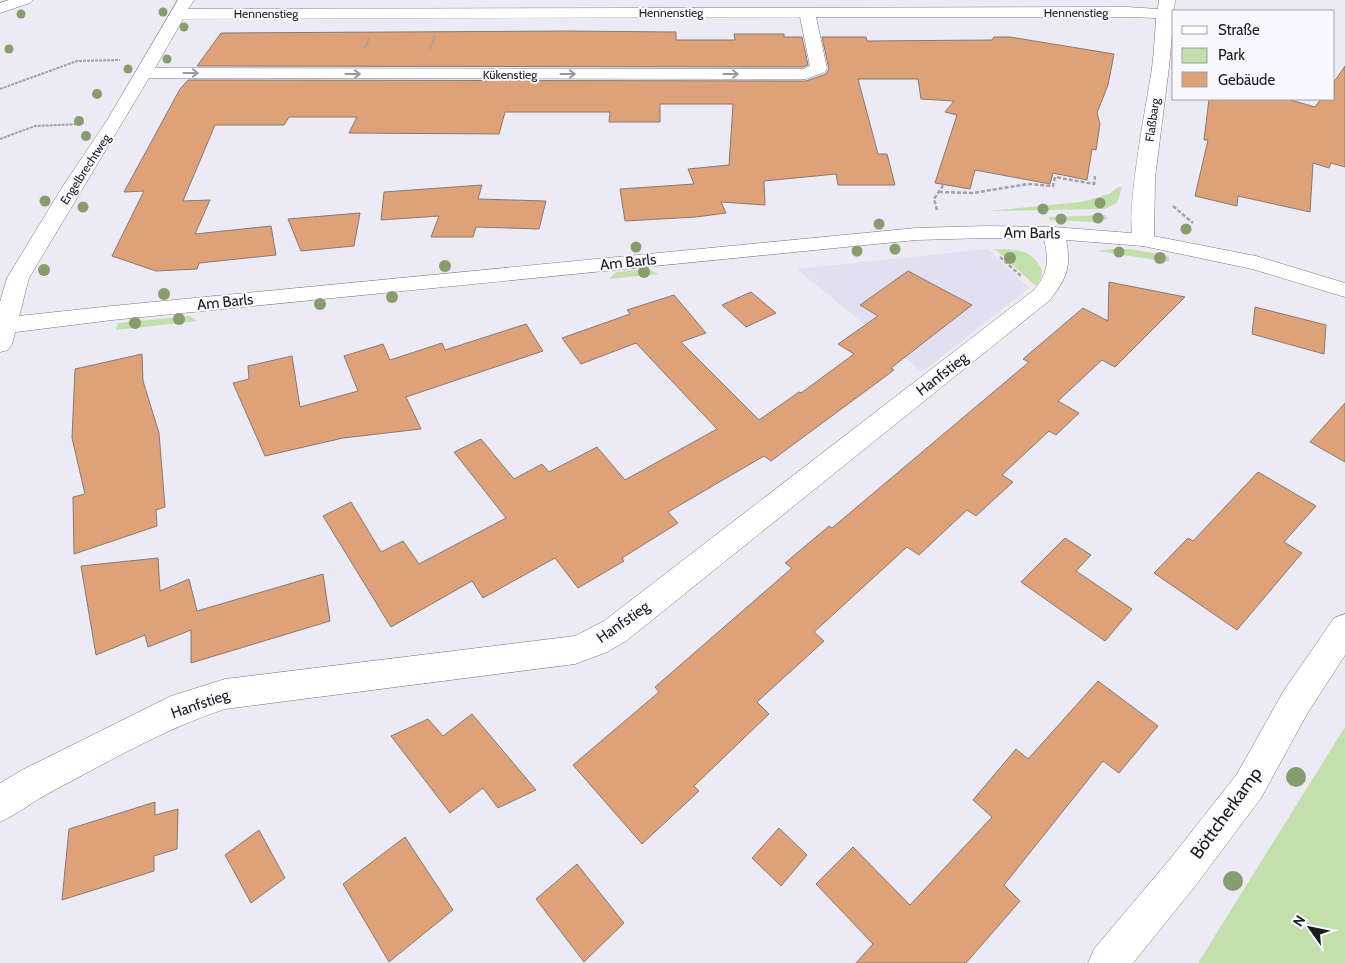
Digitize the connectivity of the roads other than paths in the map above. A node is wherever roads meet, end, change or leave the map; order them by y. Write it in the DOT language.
graph roads {
  1 [pos="25,0"];
  2 [pos="182,7"];
  3 [pos="1166,7"];
  4 [pos="0,8"];
  5 [pos="807,12"];
  6 [pos="135,67"];
  7 [pos="1054,233"];
  8 [pos="1143,240"];
  9 [pos="1256,263"];
  10 [pos="1345,279"];
  11 [pos="1345,290"];
  12 [pos="1,332"];
  13 [pos="1345,628"];
  14 [pos="0,804"];
  15 [pos="1108,963"];
  1 -- 4 [label="street"];
  2 -- 5 [label="street, Hennenstieg"];
  2 -- 6 [label="street, Engelbrechtweg"];
  3 -- 5 [label="street, Hennenstieg"];
  3 -- 8 [label="street, Flaßbarg"];
  6 -- 5 [label="street, Kükenstieg, one-way"];
  6 -- 12 [label="street, Engelbrechtweg"];
  7 -- 8 [label="street, Am Barls"];
  7 -- 12 [label="street, Am Barls"];
  7 -- 14 [label="street, Hanfstieg"];
  8 -- 9 [label="street, Am Barls"];
  9 -- 10 [label="street, Am Barls"];
  9 -- 11 [label="street, Am Barls"];
  13 -- 15 [label="street, Böttcherkamp"];
}
